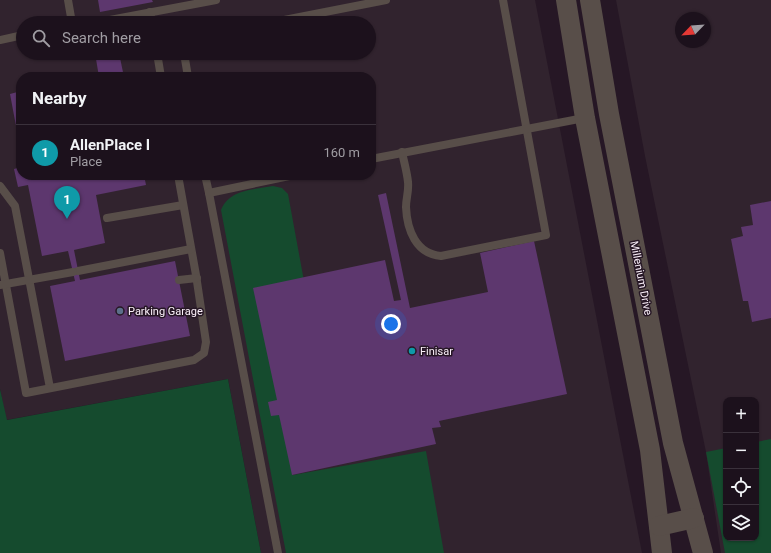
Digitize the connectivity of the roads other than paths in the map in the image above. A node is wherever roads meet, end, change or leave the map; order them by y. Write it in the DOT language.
graph roads {
  1 [pos="68,0"];
  2 [pos="216,0"];
  3 [pos="386,0"];
  4 [pos="503,0"];
  5 [pos="566,0"];
  6 [pos="590,0"];
  7 [pos="150,12"];
  8 [pos="71,16"];
  9 [pos="130,16"];
  10 [pos="151,16"];
  11 [pos="305,16"];
  12 [pos="16,37"];
  13 [pos="0,40"];
  14 [pos="158,60"];
  15 [pos="185,60"];
  16 [pos="160,72"];
  17 [pos="187,72"];
  18 [pos="609,114"];
  19 [pos="585,118"];
  20 [pos="527,129"];
  21 [pos="402,152"];
  22 [pos="376,158"];
  23 [pos="179,180"];
  24 [pos="206,180"];
  25 [pos="270,180"];
  26 [pos="0,186"];
  27 [pos="209,193"];
  28 [pos="183,205"];
  29 [pos="107,218"];
  30 [pos="191,249"];
  31 [pos="0,253"];
  32 [pos="197,278"];
  33 [pos="29,279"];
  34 [pos="179,280"];
  35 [pos="3,284"];
  36 [pos="50,388"];
  37 [pos="694,518"];
  38 [pos="659,526"];
  39 [pos="278,553"];
  40 [pos="662,553"];
  41 [pos="703,553"];
  1 -- 8 [label="lane"];
  2 -- 7 [label="lane"];
  3 -- 11 [label="lane"];
  4 -- 20 [label="lane"];
  5 -- 19 [label="street"];
  6 -- 18 [label="street, Millenium Drive"];
  7 -- 9 [label="lane"];
  7 -- 10 [label="lane"];
  12 -- 13 [label="lane"];
  14 -- 16 [label="lane"];
  15 -- 17 [label="lane"];
  18 -- 19 [label="street"];
  18 -- 37 [label="street, Millenium Drive"];
  19 -- 20 [label="lane"];
  19 -- 38 [label="street"];
  20 -- 21 [label="lane"];
  20 -- 21 [label="lane"];
  21 -- 22 [label="lane"];
  23 -- 28 [label="lane"];
  24 -- 27 [label="lane"];
  25 -- 27 [label="lane"];
  26 -- 33 [label="lane"];
  27 -- 39 [label="lane"];
  28 -- 29 [label="lane"];
  28 -- 30 [label="lane"];
  30 -- 32 [label="lane"];
  30 -- 33 [label="lane"];
  31 -- 35 [label="lane"];
  32 -- 34 [label="lane"];
  32 -- 36 [label="lane"];
  33 -- 35 [label="lane"];
  33 -- 36 [label="lane"];
  35 -- 36 [label="lane"];
  37 -- 38 [label="street"];
  37 -- 41 [label="street, Millenium Drive"];
  38 -- 40 [label="street"];
}
